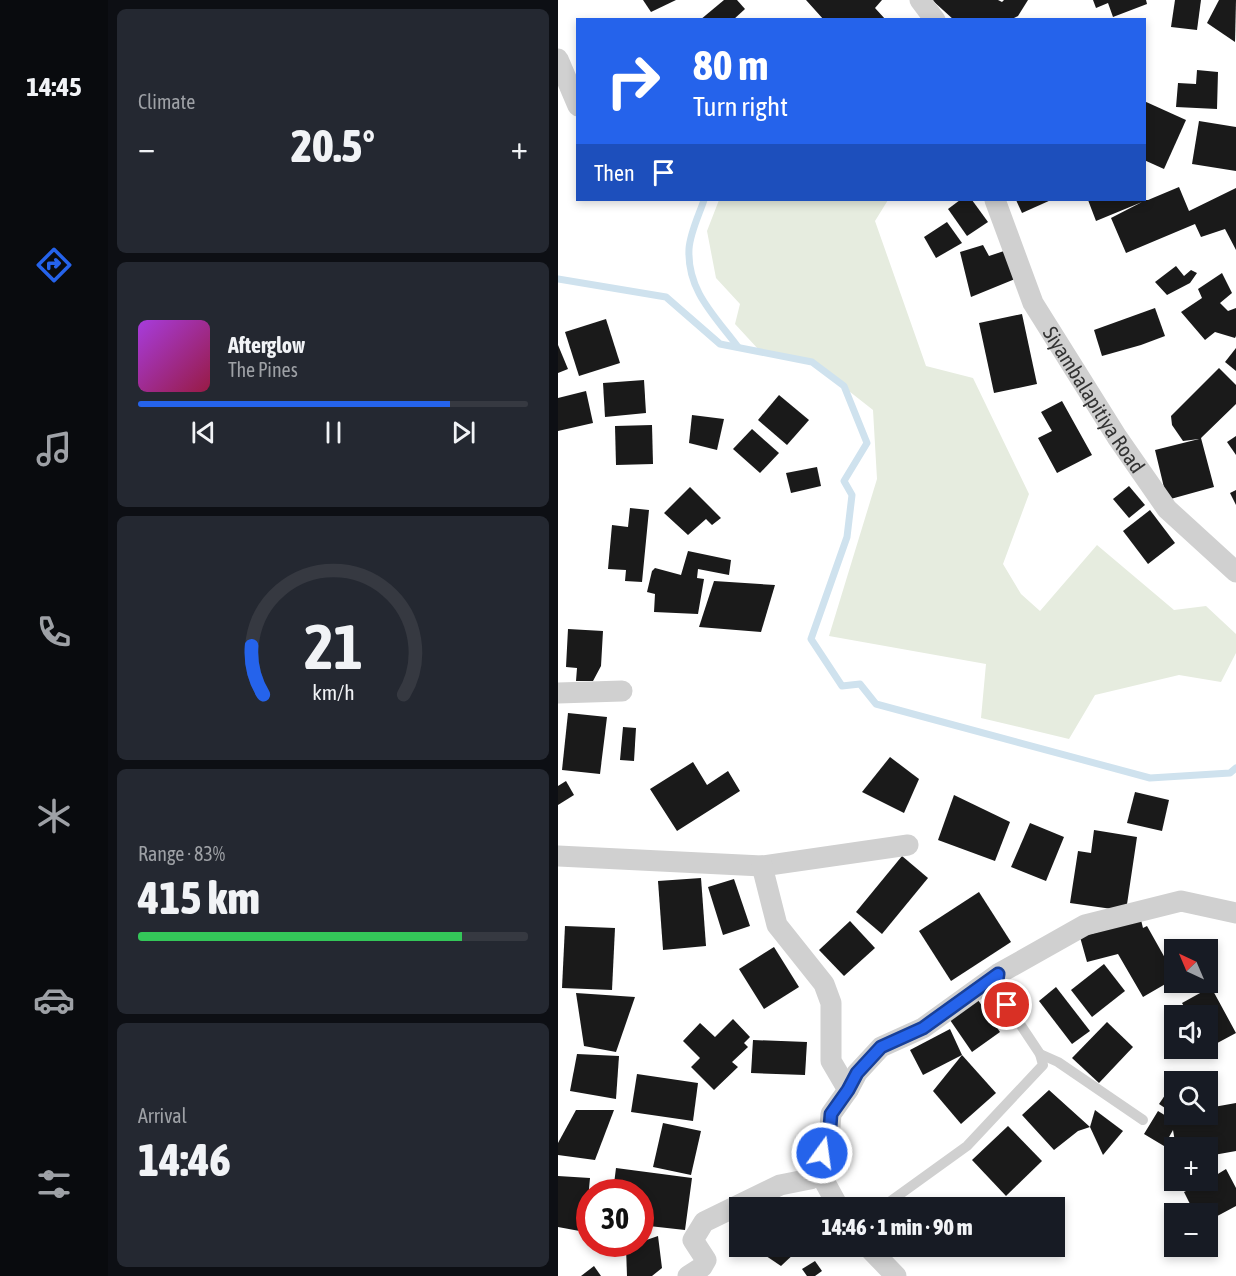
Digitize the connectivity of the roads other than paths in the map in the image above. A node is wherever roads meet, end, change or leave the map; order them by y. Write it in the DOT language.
graph roads {
  1 [pos="920,0"];
  2 [pos="934,18"];
  3 [pos="558,59"];
  4 [pos="576,101"];
  5 [pos="995,201"];
  6 [pos="1236,572"];
  7 [pos="622,691"];
  8 [pos="558,693"];
  9 [pos="908,845"];
  10 [pos="558,856"];
  11 [pos="762,866"];
  12 [pos="1236,913"];
  13 [pos="998,974"];
  14 [pos="1040,1054"];
  15 [pos="848,1090"];
  16 [pos="1143,1120"];
  17 [pos="816,1166"];
  18 [pos="833,1197"];
  19 [pos="896,1197"];
  20 [pos="878,1257"];
  21 [pos="688,1276"];
  22 [pos="896,1276"];
  1 -- 2 [label="street"];
  3 -- 4 [label="street"];
  5 -- 6 [label="street, Siyambalapitiya Road"];
  7 -- 8 [label="street"];
  9 -- 11 [label="street"];
  10 -- 11 [label="street"];
  11 -- 15 [label="street"];
  12 -- 13 [label="street"];
  13 -- 14 [label="lane"];
  13 -- 15 [label="street"];
  14 -- 16 [label="lane"];
  14 -- 19 [label="lane"];
  15 -- 17 [label="street"];
  17 -- 18 [label="street"];
  17 -- 21 [label="street"];
  20 -- 22 [label="street"];
}
